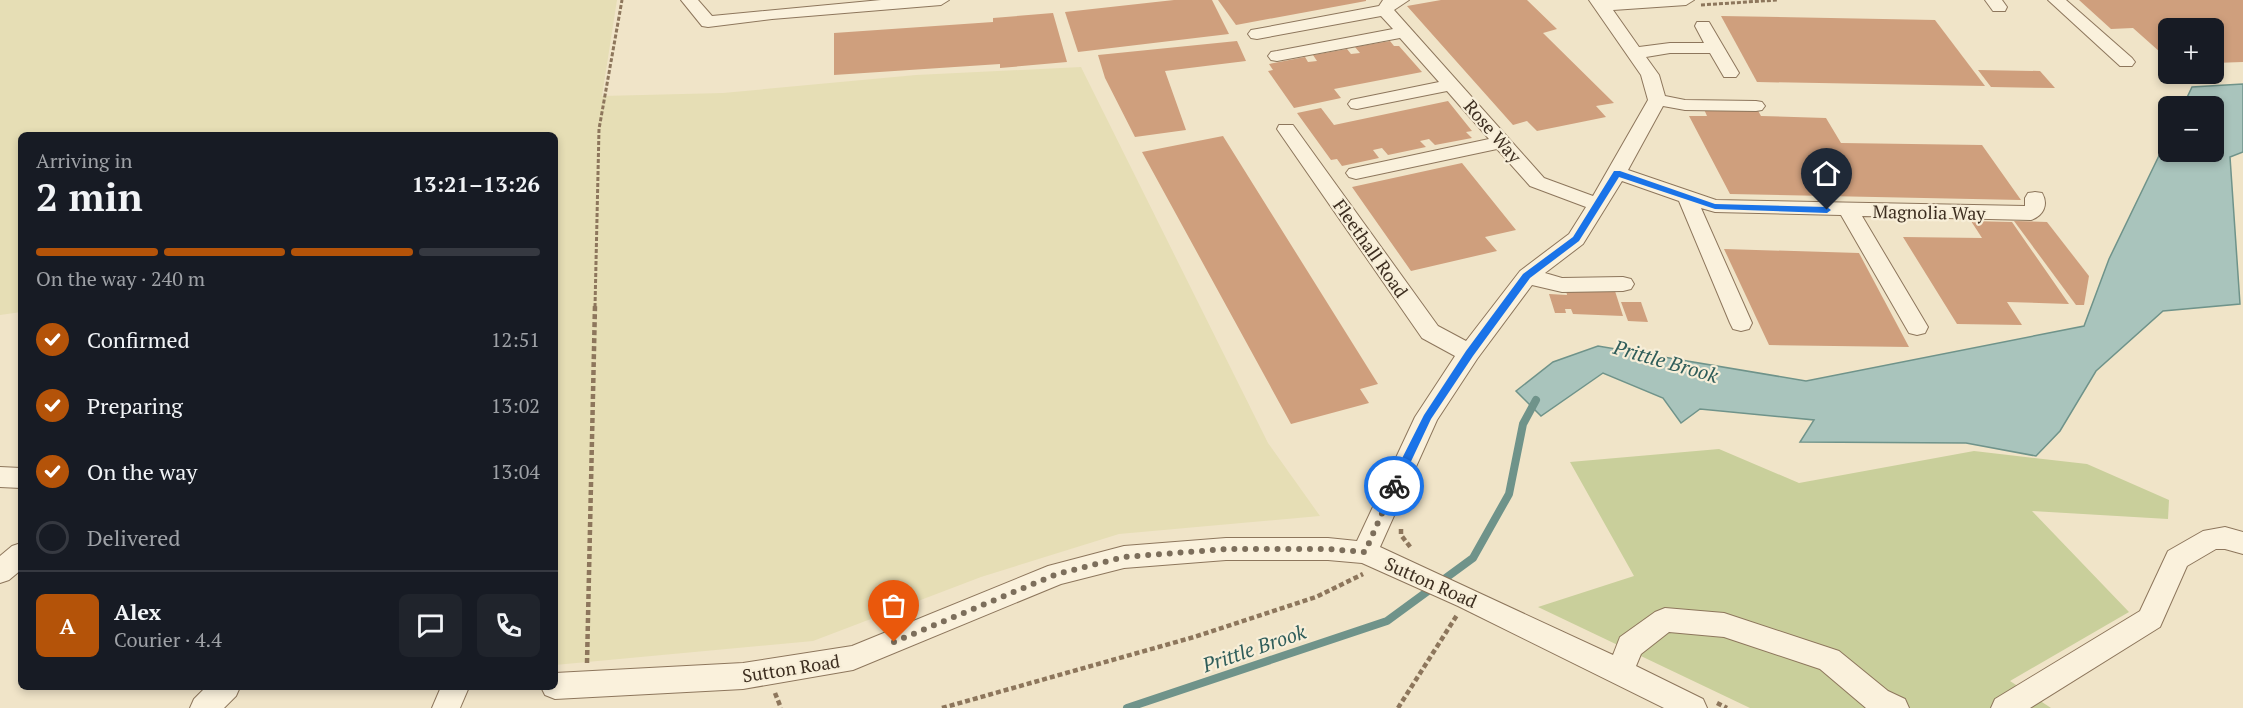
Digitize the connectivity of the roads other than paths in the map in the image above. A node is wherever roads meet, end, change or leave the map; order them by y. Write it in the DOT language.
graph roads {
  1 [pos="690,0"];
  2 [pos="941,0"];
  3 [pos="1401,0"];
  4 [pos="1686,0"];
  5 [pos="2056,0"];
  6 [pos="872,3"];
  7 [pos="1599,3"];
  8 [pos="1385,10"];
  9 [pos="1703,26"];
  10 [pos="1405,32"];
  11 [pos="1257,34"];
  12 [pos="1716,48"];
  13 [pos="1636,54"];
  14 [pos="1277,56"];
  15 [pos="2126,62"];
  16 [pos="1730,73"];
  17 [pos="1452,85"];
  18 [pos="1657,100"];
  19 [pos="1357,104"];
  20 [pos="1756,106"];
  21 [pos="1286,129"];
  22 [pos="1502,142"];
  23 [pos="1356,173"];
  24 [pos="1617,173"];
  25 [pos="1689,199"];
  26 [pos="1599,204"];
  27 [pos="2033,205"];
  28 [pos="1849,211"];
  29 [pos="1527,276"];
  30 [pos="1623,284"];
  31 [pos="1742,323"];
  32 [pos="1917,327"];
  33 [pos="1469,353"];
  34 [pos="0,477"];
  35 [pos="18,478"];
  36 [pos="2243,543"];
  37 [pos="18,557"];
  38 [pos="1385,561"];
  39 [pos="0,573"];
  40 [pos="1620,672"];
  41 [pos="558,686"];
  42 [pos="223,690"];
  43 [pos="454,690"];
  44 [pos="204,708"];
  45 [pos="446,708"];
  46 [pos="1693,708"];
  47 [pos="1895,708"];
  48 [pos="2005,708"];
  1 -- 6 [label="street"];
  2 -- 6 [label="street"];
  3 -- 8 [label="street"];
  4 -- 7 [label="street"];
  5 -- 15 [label="street"];
  7 -- 13 [label="street"];
  8 -- 10 [label="street, Rose Way"];
  8 -- 11 [label="street"];
  9 -- 12 [label="street"];
  10 -- 14 [label="street"];
  10 -- 17 [label="street, Rose Way"];
  12 -- 13 [label="street"];
  12 -- 16 [label="street"];
  13 -- 18 [label="street"];
  17 -- 19 [label="street"];
  17 -- 22 [label="street, Rose Way"];
  18 -- 20 [label="street"];
  18 -- 24 [label="street"];
  21 -- 33 [label="street, Fleethall Road"];
  22 -- 23 [label="street"];
  22 -- 26 [label="street, Rose Way"];
  24 -- 25 [label="street, Magnolia Way"];
  24 -- 26 [label="street"];
  25 -- 28 [label="street, Magnolia Way"];
  25 -- 31 [label="street"];
  26 -- 29 [label="street"];
  27 -- 28 [label="street, Magnolia Way"];
  28 -- 32 [label="street"];
  29 -- 30 [label="street"];
  29 -- 33 [label="street"];
  33 -- 38 [label="street"];
  34 -- 35 [label="street"];
  36 -- 48 [label="street"];
  37 -- 39 [label="street"];
  38 -- 40 [label="street, Sutton Road"];
  38 -- 41 [label="street, Sutton Road"];
  40 -- 46 [label="street, Sutton Road"];
  40 -- 47 [label="street"];
  42 -- 44 [label="street"];
  43 -- 45 [label="street"];
}
